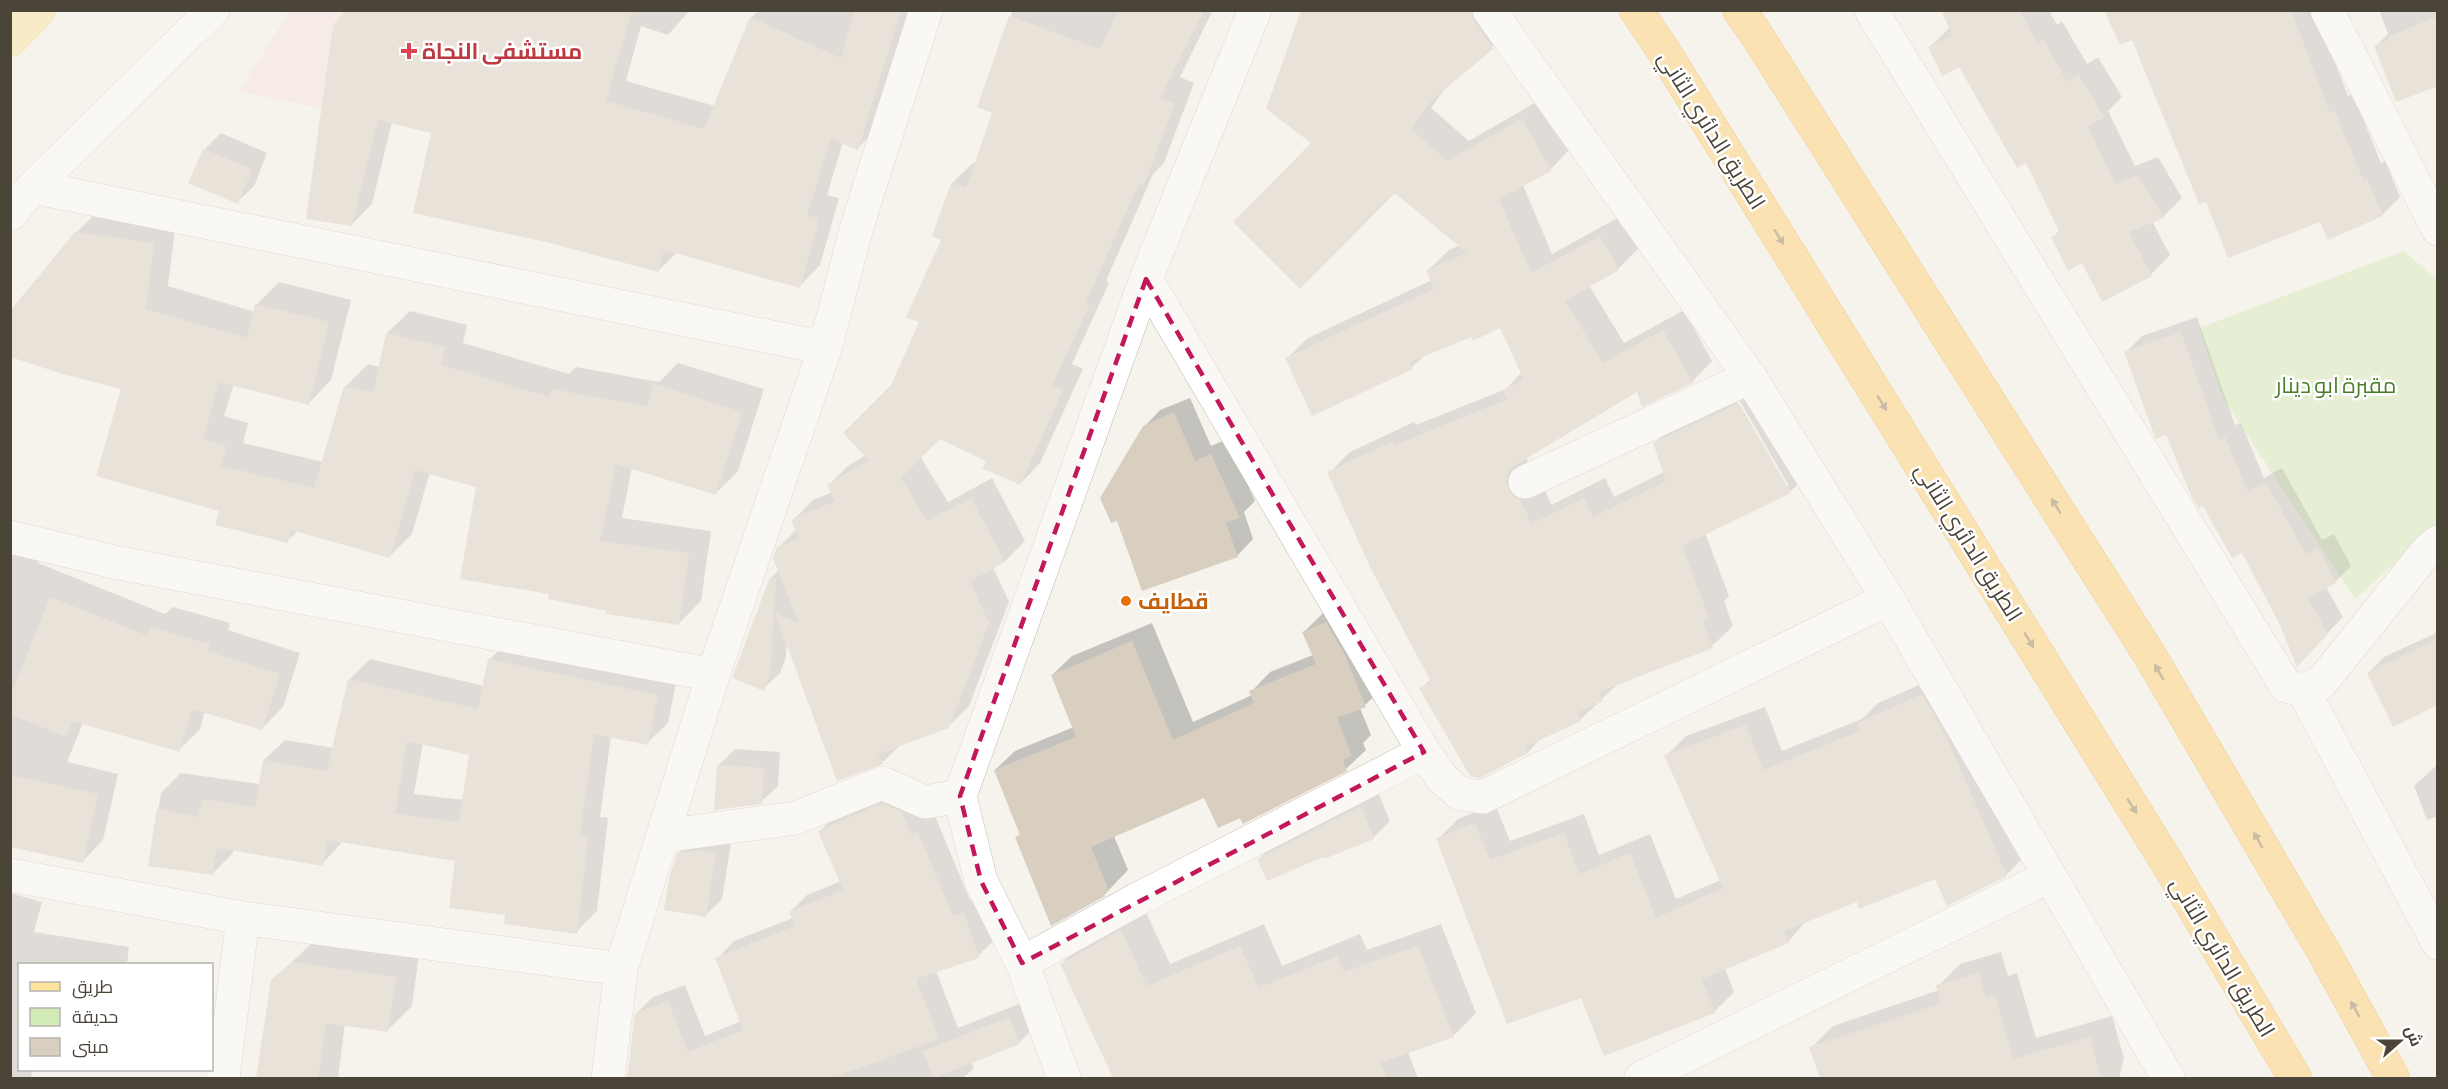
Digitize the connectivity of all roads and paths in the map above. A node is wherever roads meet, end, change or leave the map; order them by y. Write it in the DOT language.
graph roads {
  1 [pos="39,10"];
  2 [pos="213,10"];
  3 [pos="926,10"];
  4 [pos="1255,10"];
  5 [pos="1489,10"];
  6 [pos="1625,10"];
  7 [pos="1635,10"];
  8 [pos="1871,10"];
  9 [pos="2327,10"];
  10 [pos="1746,17"];
  11 [pos="10,40"];
  12 [pos="1663,50"];
  13 [pos="33,187"];
  14 [pos="10,214"];
  15 [pos="2438,229"];
  16 [pos="1146,279"];
  17 [pos="825,348"];
  18 [pos="1750,377"];
  19 [pos="1525,482"];
  20 [pos="10,537"];
  21 [pos="2438,542"];
  22 [pos="1888,599"];
  23 [pos="713,675"];
  24 [pos="2303,690"];
  25 [pos="1424,752"];
  26 [pos="960,796"];
  27 [pos="663,837"];
  28 [pos="10,875"];
  29 [pos="2050,876"];
  30 [pos="243,918"];
  31 [pos="2438,943"];
  32 [pos="1022,963"];
  33 [pos="621,969"];
  34 [pos="223,1078"];
  35 [pos="608,1078"];
  36 [pos="1064,1078"];
  37 [pos="1645,1078"];
  38 [pos="2168,1078"];
  39 [pos="2295,1078"];
  40 [pos="2393,1078"];
  1 -- 11 [label="main road"];
  2 -- 13 [label="street"];
  3 -- 17 [label="street"];
  4 -- 16 [label="street"];
  5 -- 18 [label="street"];
  6 -- 12 [label="highway"];
  7 -- 12 [label="highway, الطريق الدائري الثاني"];
  8 -- 24 [label="street"];
  9 -- 15 [label="street"];
  40 -- 10 [label="highway, one-way"];
  12 -- 39 [label="highway, الطريق الدائري الثاني, one-way"];
  13 -- 14 [label="street"];
  13 -- 17 [label="street"];
  16 -- 25 [label="street"];
  16 -- 26 [label="street"];
  17 -- 23 [label="street"];
  18 -- 19 [label="street"];
  18 -- 22 [label="street"];
  20 -- 23 [label="street"];
  21 -- 24 [label="street"];
  22 -- 25 [label="street"];
  22 -- 29 [label="street"];
  23 -- 27 [label="street"];
  24 -- 31 [label="street"];
  25 -- 32 [label="street"];
  26 -- 27 [label="street"];
  26 -- 32 [label="street"];
  27 -- 33 [label="street"];
  28 -- 30 [label="street"];
  29 -- 37 [label="street"];
  29 -- 38 [label="street"];
  30 -- 33 [label="street"];
  30 -- 34 [label="street"];
  32 -- 36 [label="street"];
  33 -- 35 [label="street"];
}
